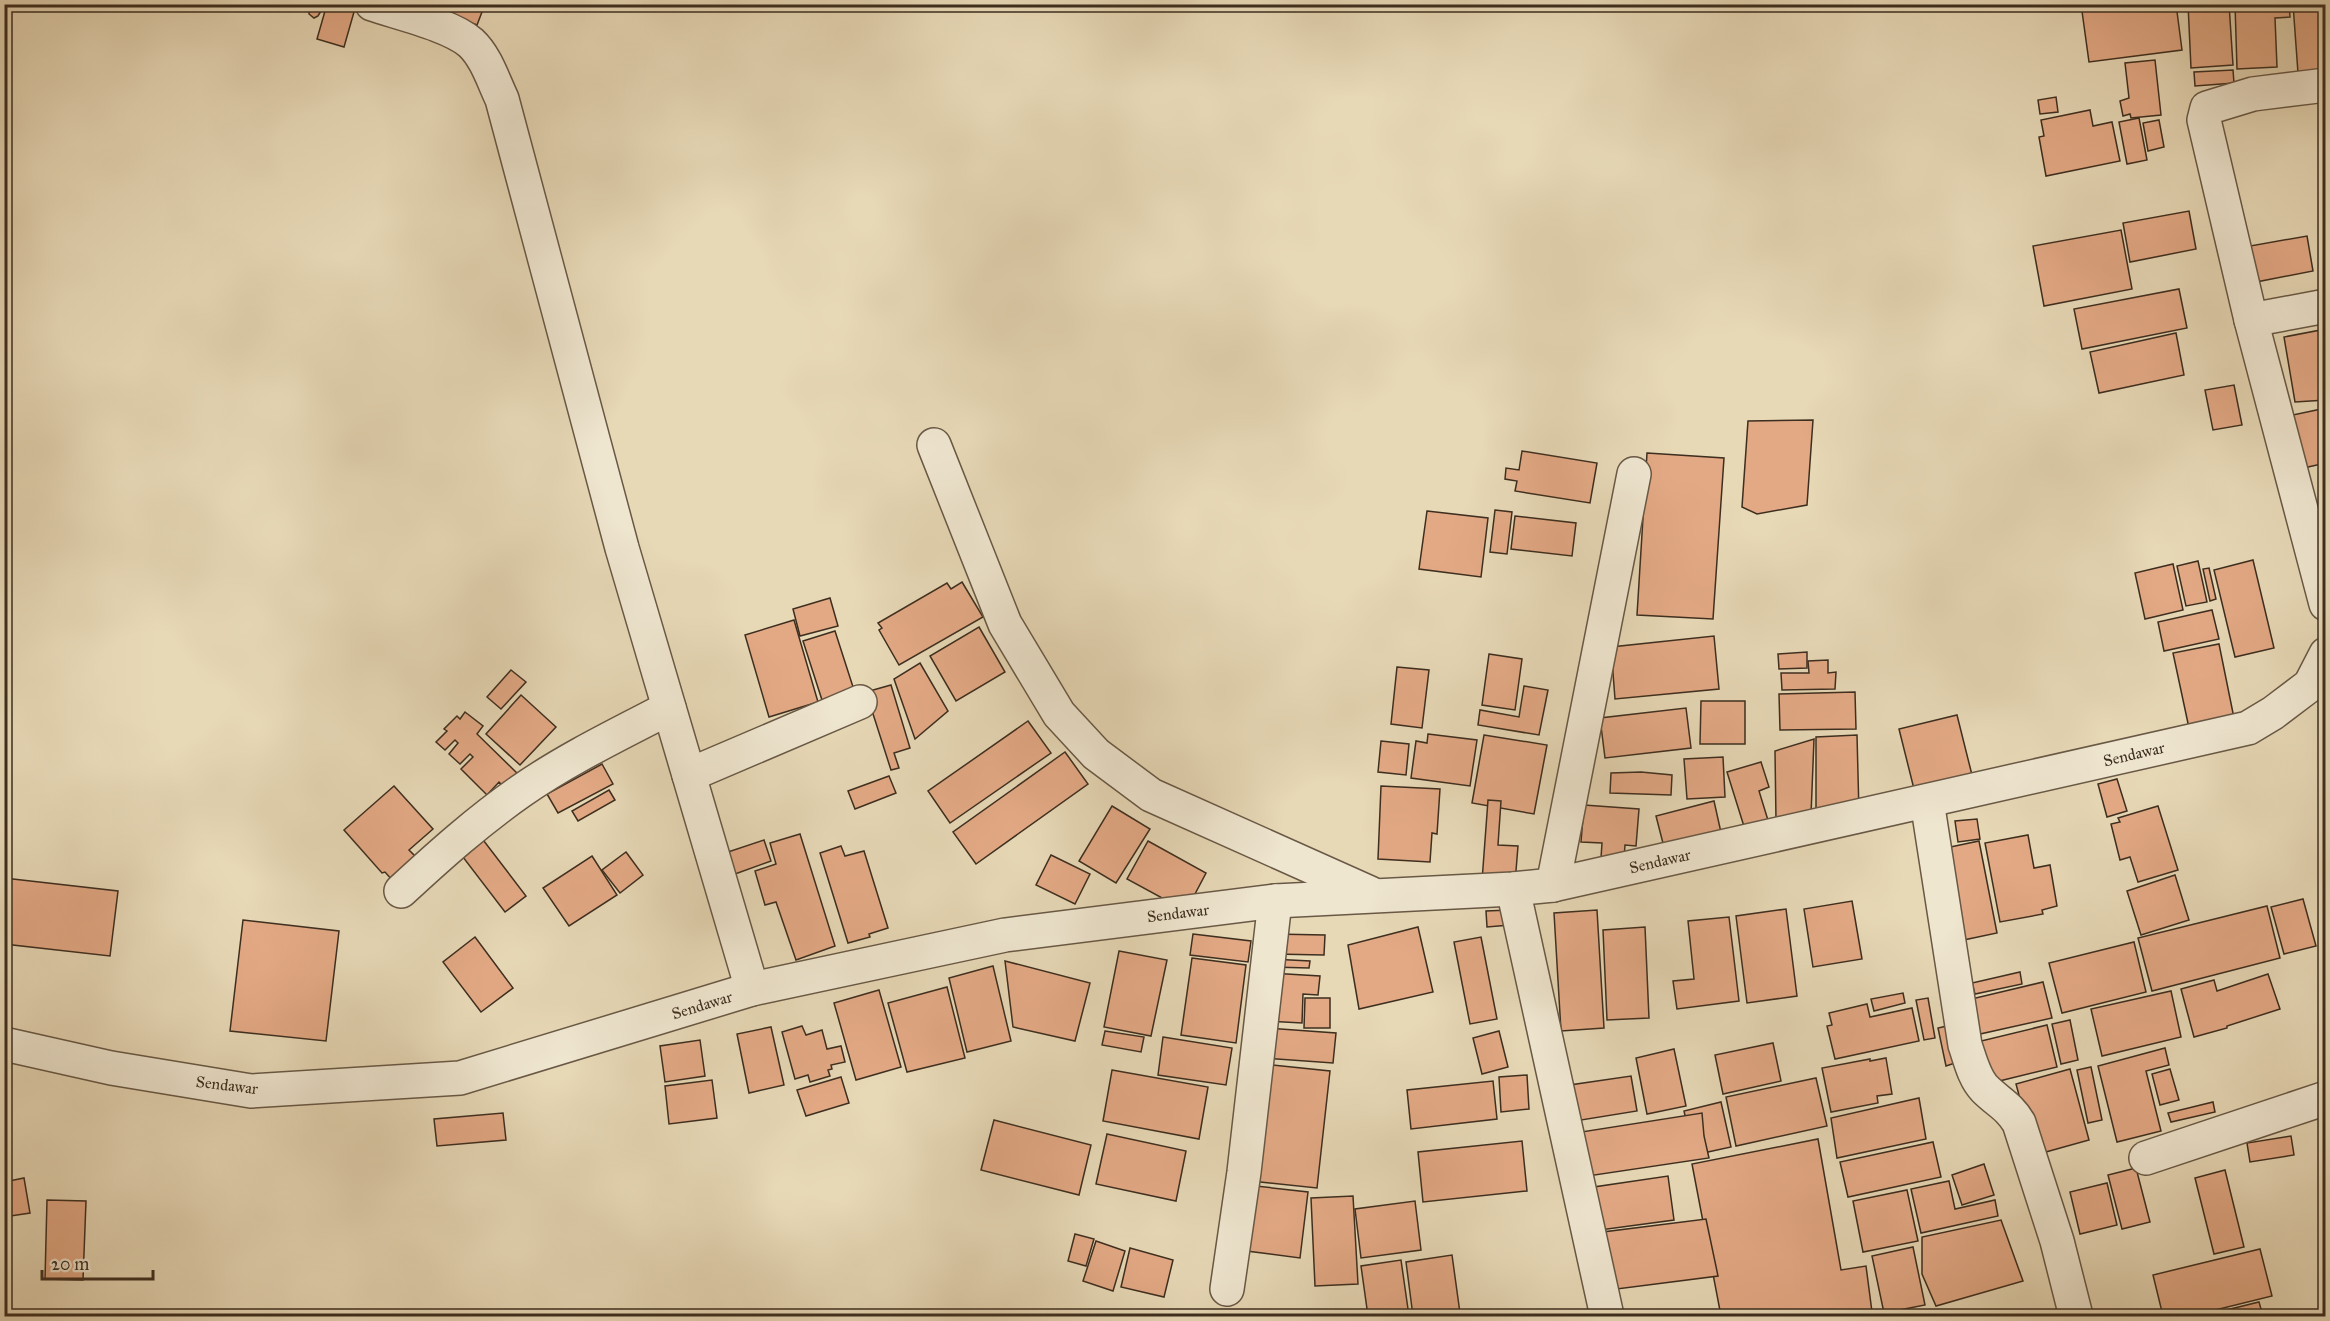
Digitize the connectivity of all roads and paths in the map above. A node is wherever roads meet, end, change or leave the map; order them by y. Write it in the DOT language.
graph roads {
  1 [pos="372,4"];
  2 [pos="2325,86"];
  3 [pos="2325,306"];
  4 [pos="2251,320"];
  5 [pos="934,445"];
  6 [pos="1634,474"];
  7 [pos="2325,604"];
  8 [pos="2325,654"];
  9 [pos="860,702"];
  10 [pos="669,708"];
  11 [pos="689,775"];
  12 [pos="1927,801"];
  13 [pos="1553,885"];
  14 [pos="1513,889"];
  15 [pos="401,891"];
  16 [pos="1375,895"];
  17 [pos="1275,901"];
  18 [pos="752,990"];
  19 [pos="4,1044"];
  20 [pos="2325,1098"];
  21 [pos="2146,1158"];
  22 [pos="1227,1289"];
  23 [pos="1607,1317"];
  24 [pos="2076,1317"];
  1 -- 10 [label="street"];
  2 -- 4 [label="street"];
  3 -- 4 [label="street"];
  4 -- 7 [label="street"];
  5 -- 16 [label="street"];
  6 -- 13 [label="street"];
  8 -- 12 [label="street, Sendawar"];
  9 -- 11 [label="street"];
  10 -- 11 [label="street"];
  10 -- 15 [label="street"];
  11 -- 18 [label="street"];
  12 -- 13 [label="street, Sendawar"];
  12 -- 24 [label="street"];
  13 -- 14 [label="street, Sendawar"];
  14 -- 16 [label="street, Sendawar"];
  14 -- 23 [label="street"];
  16 -- 17 [label="street, Sendawar"];
  17 -- 18 [label="street, Sendawar"];
  17 -- 22 [label="street"];
  18 -- 19 [label="street, Sendawar"];
  20 -- 21 [label="street"];
}
